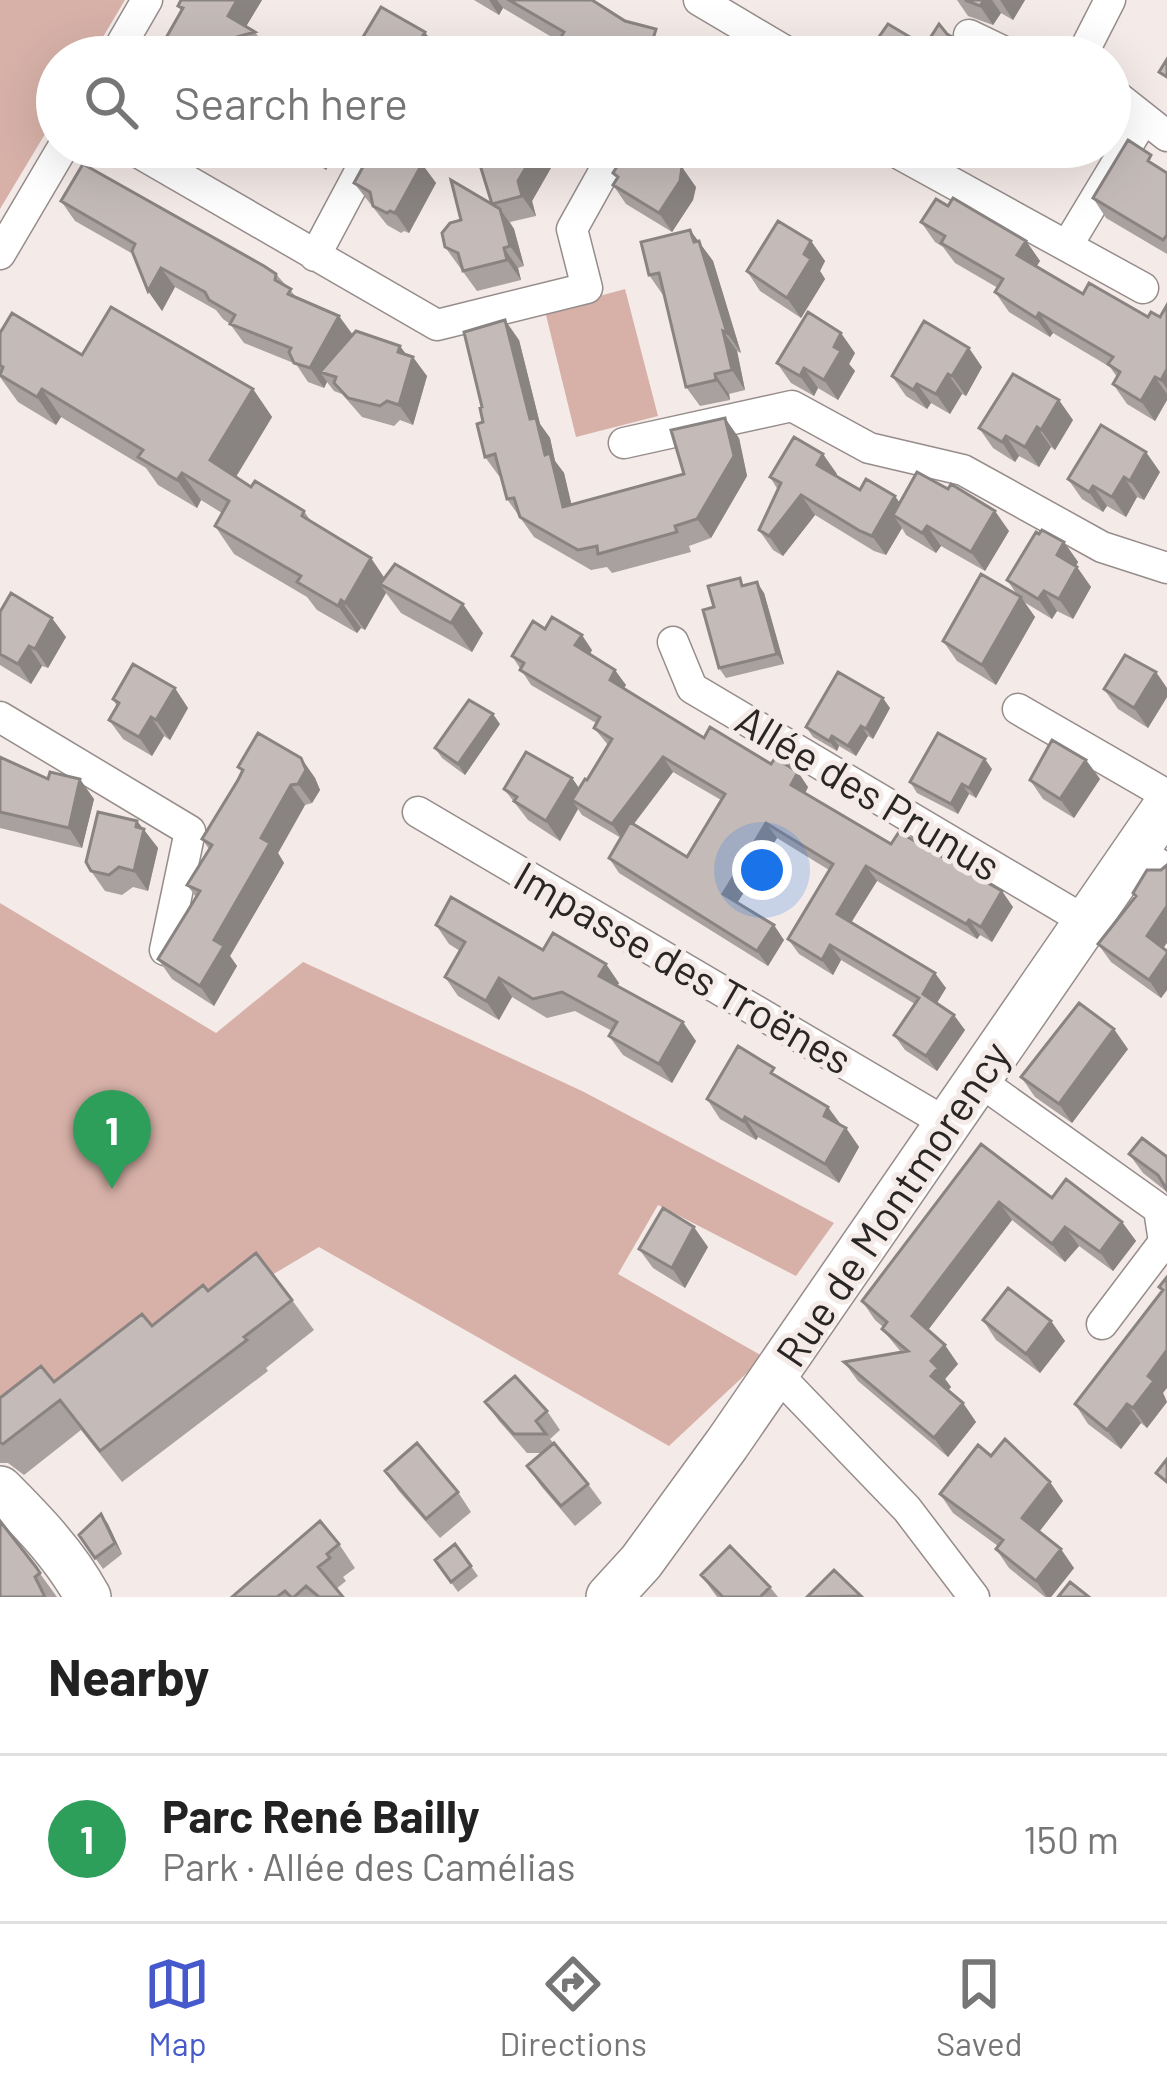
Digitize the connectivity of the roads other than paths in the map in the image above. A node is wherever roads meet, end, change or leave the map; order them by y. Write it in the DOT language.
graph roads {
  1 [pos="147,0"];
  2 [pos="699,0"];
  3 [pos="1110,0"];
  4 [pos="126,36"];
  5 [pos="760,36"];
  6 [pos="1092,36"];
  7 [pos="1131,107"];
  8 [pos="1156,127"];
  9 [pos="1131,160"];
  10 [pos="51,168"];
  11 [pos="165,168"];
  12 [pos="362,168"];
  13 [pos="606,168"];
  14 [pos="925,168"];
  15 [pos="1125,168"];
  16 [pos="1067,246"];
  17 [pos="0,254"];
  18 [pos="315,256"];
  19 [pos="1143,288"];
  20 [pos="625,443"];
  21 [pos="1167,568"];
  22 [pos="673,642"];
  23 [pos="1018,709"];
  24 [pos="0,717"];
  25 [pos="1167,795"];
  26 [pos="1167,805"];
  27 [pos="418,812"];
  28 [pos="1152,860"];
  29 [pos="1087,922"];
  30 [pos="165,950"];
  31 [pos="978,1080"];
  32 [pos="948,1124"];
  33 [pos="1165,1242"];
  34 [pos="1102,1324"];
  35 [pos="777,1374"];
  36 [pos="0,1489"];
  37 [pos="88,1597"];
  38 [pos="609,1597"];
  39 [pos="974,1597"];
  1 -- 4 [label="street"];
  2 -- 5 [label="street"];
  3 -- 6 [label="street"];
  7 -- 8 [label="street"];
  8 -- 9 [label="street"];
  10 -- 17 [label="street"];
  11 -- 18 [label="street"];
  12 -- 18 [label="street"];
  13 -- 18 [label="street"];
  14 -- 16 [label="street"];
  15 -- 16 [label="street"];
  16 -- 19 [label="street"];
  20 -- 21 [label="street"];
  22 -- 29 [label="street, Allée des Prunus"];
  23 -- 25 [label="street"];
  24 -- 30 [label="street"];
  26 -- 28 [label="street, Rue de Montmorency"];
  27 -- 32 [label="street, Impasse des Troënes"];
  28 -- 29 [label="street, Rue de Montmorency"];
  29 -- 31 [label="street, Rue de Montmorency"];
  31 -- 32 [label="street, Rue de Montmorency"];
  31 -- 33 [label="street"];
  32 -- 35 [label="street, Rue de Montmorency"];
  33 -- 34 [label="street"];
  35 -- 38 [label="street, Rue de Montmorency"];
  35 -- 39 [label="street"];
  36 -- 37 [label="street"];
}
